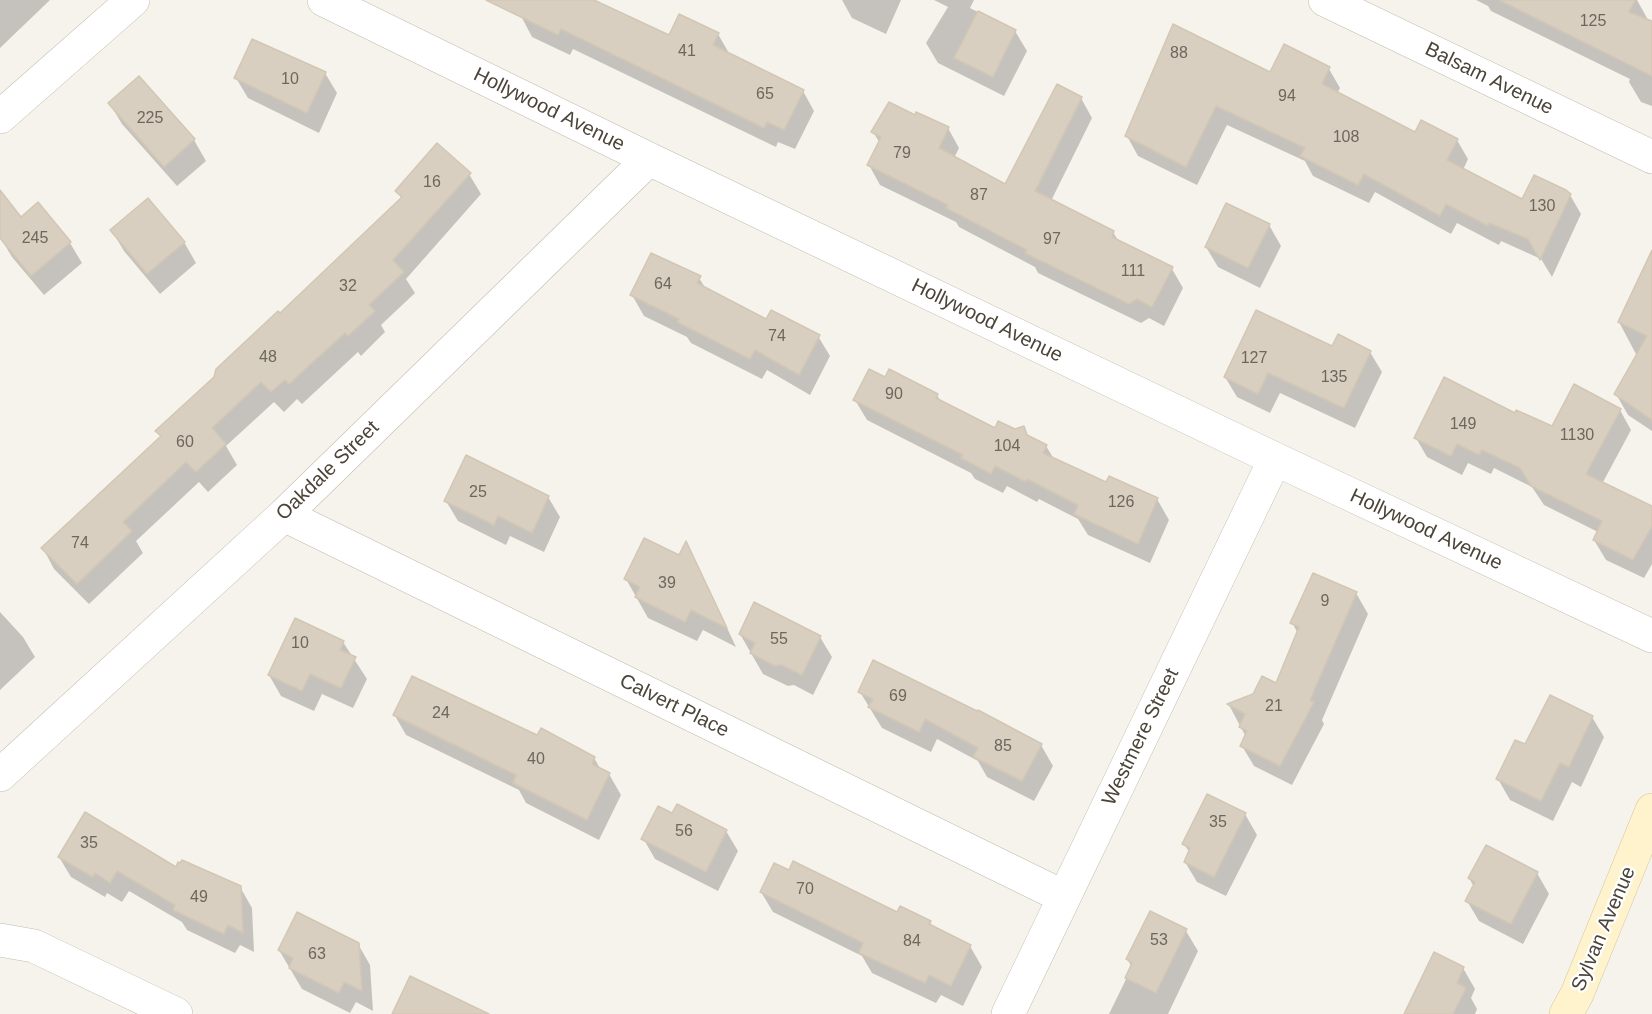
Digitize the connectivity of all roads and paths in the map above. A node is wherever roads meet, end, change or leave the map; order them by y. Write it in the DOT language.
graph roads {
  1 [pos="133,0"];
  2 [pos="324,0"];
  3 [pos="1325,0"];
  4 [pos="0,117"];
  5 [pos="1652,157"];
  6 [pos="649,159"];
  7 [pos="1275,459"];
  8 [pos="284,515"];
  9 [pos="1652,636"];
  10 [pos="0,775"];
  11 [pos="1652,810"];
  12 [pos="1064,897"];
  13 [pos="0,940"];
  14 [pos="176,1014"];
  15 [pos="1008,1014"];
  16 [pos="1566,1014"];
  1 -- 4 [label="street"];
  2 -- 6 [label="street, Hollywood Avenue"];
  3 -- 5 [label="street, Balsam Avenue"];
  6 -- 7 [label="street, Hollywood Avenue"];
  6 -- 8 [label="street, Oakdale Street"];
  7 -- 9 [label="street, Hollywood Avenue"];
  7 -- 12 [label="street, Westmere Street"];
  8 -- 10 [label="street, Oakdale Street"];
  8 -- 12 [label="street, Calvert Place"];
  11 -- 16 [label="street, Sylvan Avenue"];
  12 -- 15 [label="street, Westmere Street"];
  13 -- 14 [label="street"];
}
